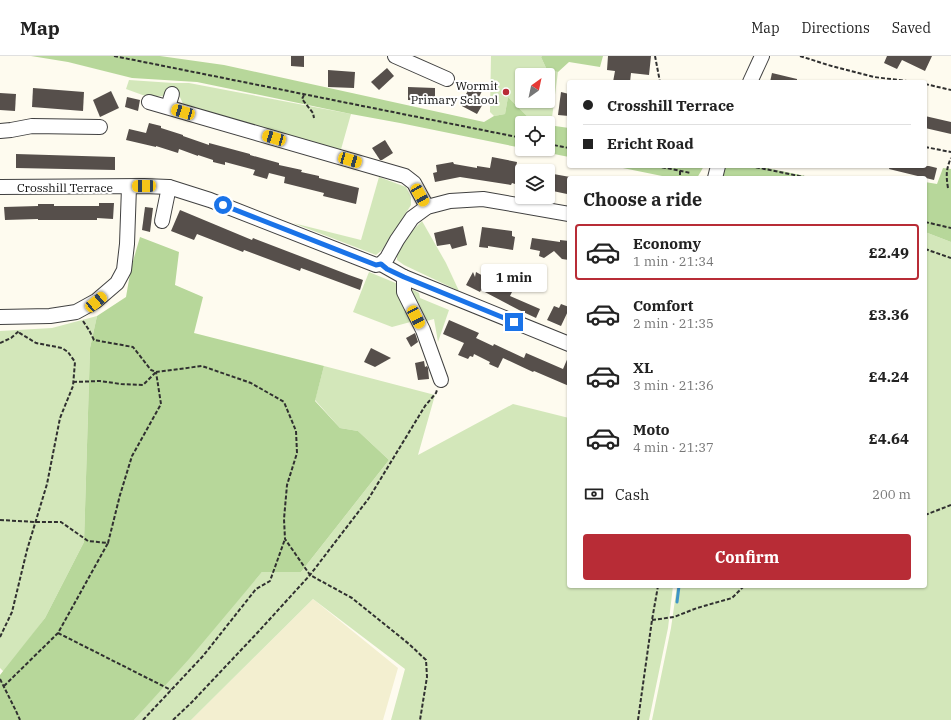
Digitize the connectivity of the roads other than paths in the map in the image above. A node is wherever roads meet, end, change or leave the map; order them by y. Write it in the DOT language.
graph roads {
  1 [pos="395,56"];
  2 [pos="762,56"];
  3 [pos="447,79"];
  4 [pos="751,80"];
  5 [pos="149,102"];
  6 [pos="100,127"];
  7 [pos="0,131"];
  8 [pos="0,187"];
  9 [pos="129,187"];
  10 [pos="169,187"];
  11 [pos="427,207"];
  12 [pos="567,214"];
  13 [pos="162,221"];
  14 [pos="381,264"];
  15 [pos="404,277"];
  16 [pos="0,317"];
  17 [pos="567,343"];
  18 [pos="441,380"];
  1 -- 3 [label="street"];
  2 -- 4 [label="street"];
  5 -- 11 [label="street"];
  6 -- 7 [label="street"];
  8 -- 9 [label="street, Crosshill Terrace"];
  9 -- 10 [label="street, Crosshill Terrace"];
  9 -- 16 [label="street"];
  10 -- 13 [label="street"];
  10 -- 14 [label="street, Crosshill Terrace"];
  11 -- 12 [label="street"];
  11 -- 14 [label="street"];
  14 -- 15 [label="street, Crosshill Terrace"];
  15 -- 17 [label="street, Crosshill Terrace"];
  15 -- 18 [label="street"];
}
